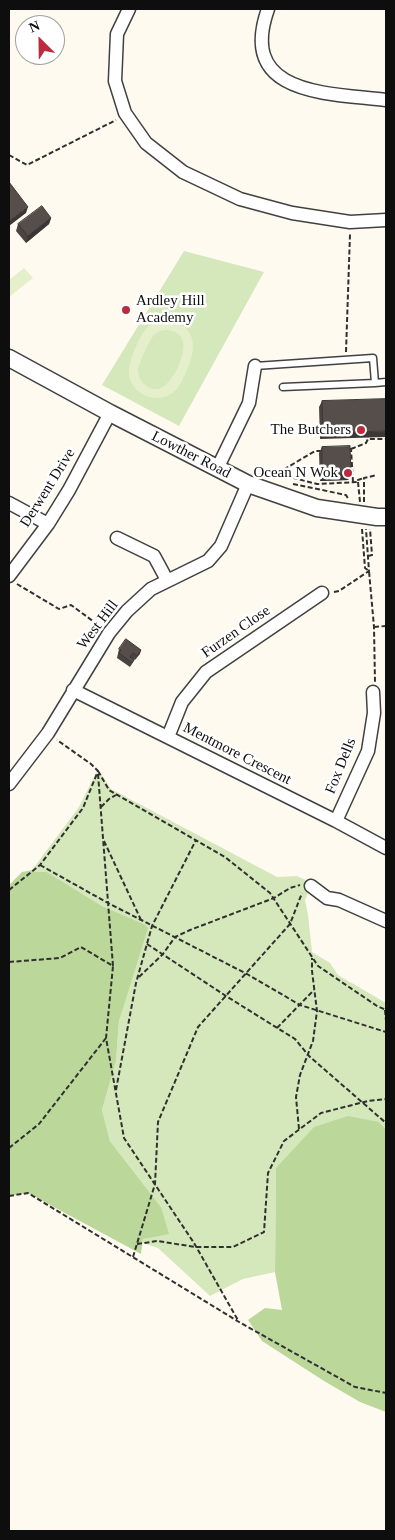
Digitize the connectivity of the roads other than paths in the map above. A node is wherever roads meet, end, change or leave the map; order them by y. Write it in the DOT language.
graph roads {
  1 [pos="129,9"];
  2 [pos="268,9"];
  3 [pos="386,100"];
  4 [pos="386,220"];
  5 [pos="9,358"];
  6 [pos="255,366"];
  7 [pos="386,382"];
  8 [pos="375,383"];
  9 [pos="283,387"];
  10 [pos="110,413"];
  11 [pos="217,469"];
  12 [pos="248,484"];
  13 [pos="9,503"];
  14 [pos="386,517"];
  15 [pos="48,524"];
  16 [pos="117,538"];
  17 [pos="13,580"];
  18 [pos="168,580"];
  19 [pos="322,593"];
  20 [pos="73,690"];
  21 [pos="373,692"];
  22 [pos="168,737"];
  23 [pos="9,784"];
  24 [pos="336,821"];
  25 [pos="386,848"];
  26 [pos="308,884"];
  27 [pos="386,921"];
  1 -- 4 [label="street"];
  2 -- 3 [label="street"];
  5 -- 10 [label="street, Lowther Road"];
  6 -- 8 [label="lane"];
  6 -- 11 [label="street"];
  7 -- 8 [label="lane"];
  8 -- 9 [label="lane"];
  10 -- 11 [label="street, Lowther Road"];
  10 -- 15 [label="street, Derwent Drive"];
  11 -- 12 [label="street, Lowther Road"];
  12 -- 14 [label="street, Lowther Road"];
  12 -- 18 [label="street, West Hill"];
  13 -- 15 [label="street"];
  15 -- 17 [label="street, Derwent Drive"];
  16 -- 18 [label="street"];
  18 -- 20 [label="street, West Hill"];
  19 -- 22 [label="street, Furzen Close"];
  20 -- 22 [label="street, Mentmore Crescent"];
  20 -- 23 [label="street, West Hill"];
  21 -- 24 [label="street, Fox Dells"];
  22 -- 24 [label="street, Mentmore Crescent"];
  24 -- 25 [label="street, Mentmore Crescent"];
  26 -- 27 [label="street"];
}
